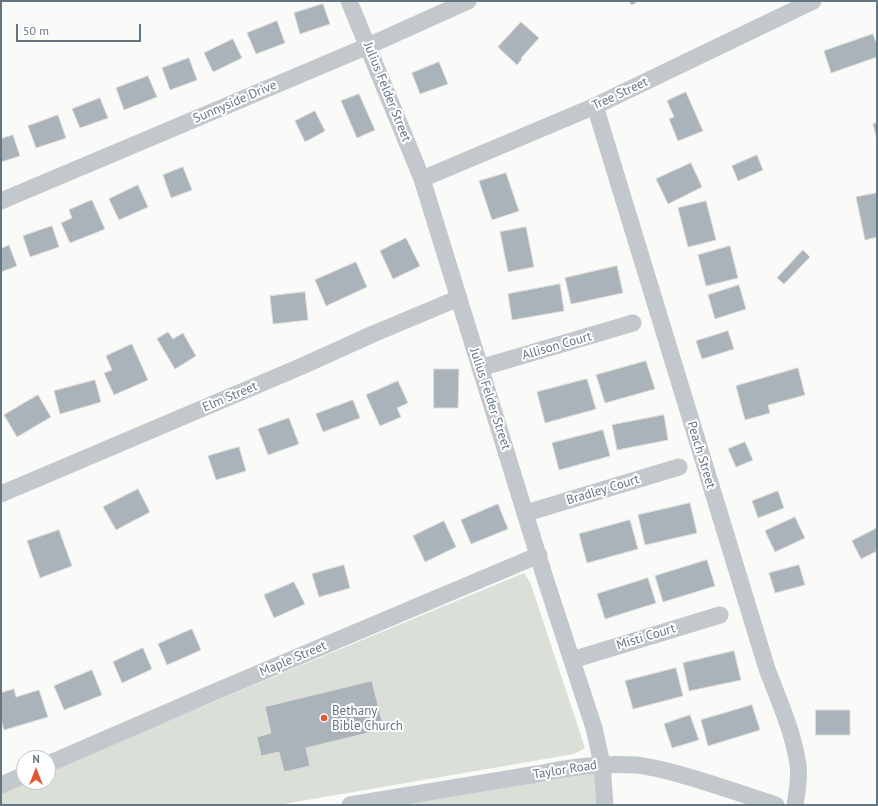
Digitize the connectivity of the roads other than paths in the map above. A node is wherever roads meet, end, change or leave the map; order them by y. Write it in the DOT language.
graph roads {
  1 [pos="349,1"];
  2 [pos="468,1"];
  3 [pos="813,1"];
  4 [pos="368,46"];
  5 [pos="595,106"];
  6 [pos="422,179"];
  7 [pos="1,201"];
  8 [pos="459,298"];
  9 [pos="633,323"];
  10 [pos="480,368"];
  11 [pos="679,467"];
  12 [pos="1,494"];
  13 [pos="526,513"];
  14 [pos="539,555"];
  15 [pos="720,615"];
  16 [pos="572,660"];
  17 [pos="56,761"];
  18 [pos="602,764"];
  19 [pos="16,778"];
  20 [pos="1,785"];
  21 [pos="350,805"];
  22 [pos="605,805"];
  23 [pos="776,805"];
  24 [pos="795,805"];
  1 -- 4 [label="street, Julius Felder Street"];
  2 -- 4 [label="street, Sunnyside Drive"];
  3 -- 5 [label="street, Tree Street"];
  4 -- 6 [label="street, Julius Felder Street"];
  4 -- 7 [label="street, Sunnyside Drive"];
  5 -- 6 [label="street, Tree Street"];
  5 -- 24 [label="street, Peach Street"];
  6 -- 8 [label="street, Julius Felder Street"];
  8 -- 10 [label="street, Julius Felder Street"];
  8 -- 12 [label="street, Elm Street"];
  9 -- 10 [label="street, Allison Court"];
  10 -- 13 [label="street, Julius Felder Street"];
  11 -- 13 [label="street, Bradley Court"];
  13 -- 14 [label="street, Julius Felder Street"];
  14 -- 16 [label="street, Julius Felder Street"];
  14 -- 17 [label="street, Maple Street"];
  15 -- 16 [label="street, Misti Court"];
  16 -- 18 [label="street, Julius Felder Street"];
  18 -- 21 [label="street, Taylor Road"];
  18 -- 22 [label="street, Julius Felder Street"];
  18 -- 23 [label="street, Taylor Road"];
  19 -- 20 [label="street"];
}
